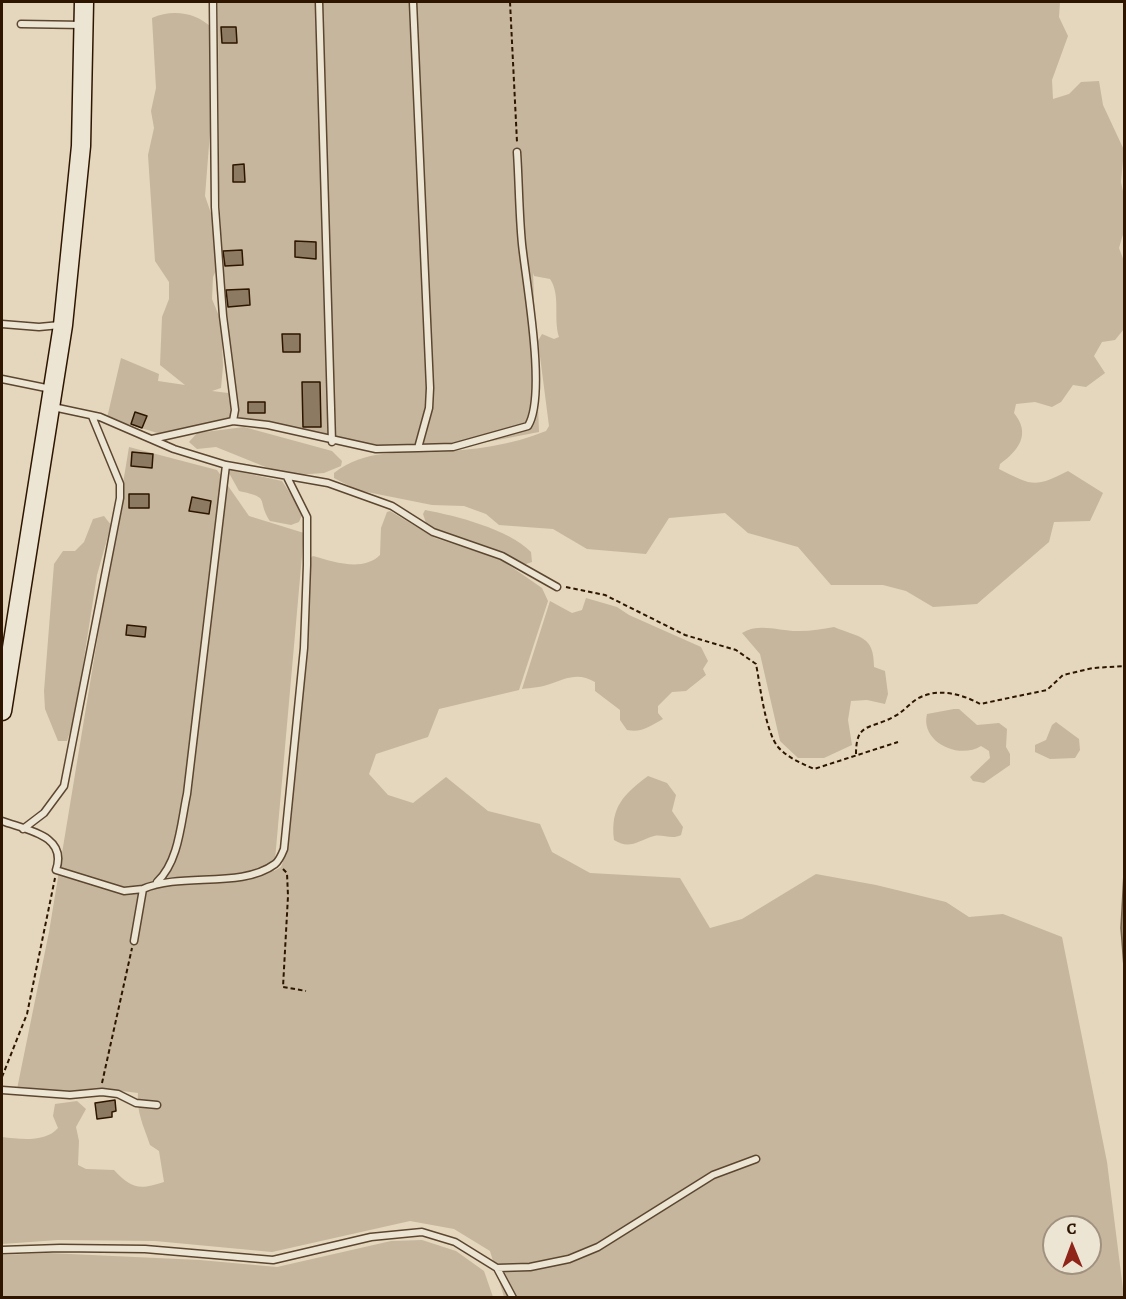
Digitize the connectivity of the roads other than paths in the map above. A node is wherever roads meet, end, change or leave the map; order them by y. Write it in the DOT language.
graph roads {
  1 [pos="84,2"];
  2 [pos="213,2"];
  3 [pos="319,2"];
  4 [pos="413,2"];
  5 [pos="21,24"];
  6 [pos="84,24"];
  7 [pos="518,152"];
  8 [pos="2,324"];
  9 [pos="63,325"];
  10 [pos="2,379"];
  11 [pos="52,398"];
  12 [pos="92,416"];
  13 [pos="233,421"];
  14 [pos="152,439"];
  15 [pos="332,441"];
  16 [pos="418,448"];
  17 [pos="226,465"];
  18 [pos="287,477"];
  19 [pos="557,586"];
  20 [pos="2,711"];
  21 [pos="2,821"];
  22 [pos="24,829"];
  23 [pos="157,883"];
  24 [pos="143,889"];
  25 [pos="134,941"];
  26 [pos="2,1090"];
  27 [pos="158,1105"];
  28 [pos="756,1159"];
  29 [pos="2,1250"];
  30 [pos="497,1268"];
  31 [pos="513,1298"];
  1 -- 6 [label="street"];
  2 -- 13 [label="lane"];
  3 -- 15 [label="lane"];
  4 -- 16 [label="lane"];
  5 -- 6 [label="lane"];
  6 -- 9 [label="street"];
  7 -- 16 [label="lane"];
  8 -- 9 [label="lane"];
  9 -- 11 [label="street"];
  10 -- 11 [label="lane"];
  11 -- 12 [label="lane"];
  11 -- 20 [label="street"];
  12 -- 14 [label="lane"];
  12 -- 22 [label="lane"];
  13 -- 14 [label="lane"];
  13 -- 15 [label="lane"];
  14 -- 17 [label="lane"];
  15 -- 16 [label="lane"];
  17 -- 18 [label="lane"];
  17 -- 23 [label="lane"];
  18 -- 19 [label="lane"];
  18 -- 23 [label="lane"];
  21 -- 22 [label="lane"];
  22 -- 24 [label="lane"];
  23 -- 24 [label="lane"];
  24 -- 25 [label="lane"];
  26 -- 27 [label="lane"];
  28 -- 30 [label="lane"];
  29 -- 30 [label="lane"];
  30 -- 31 [label="lane"];
}
